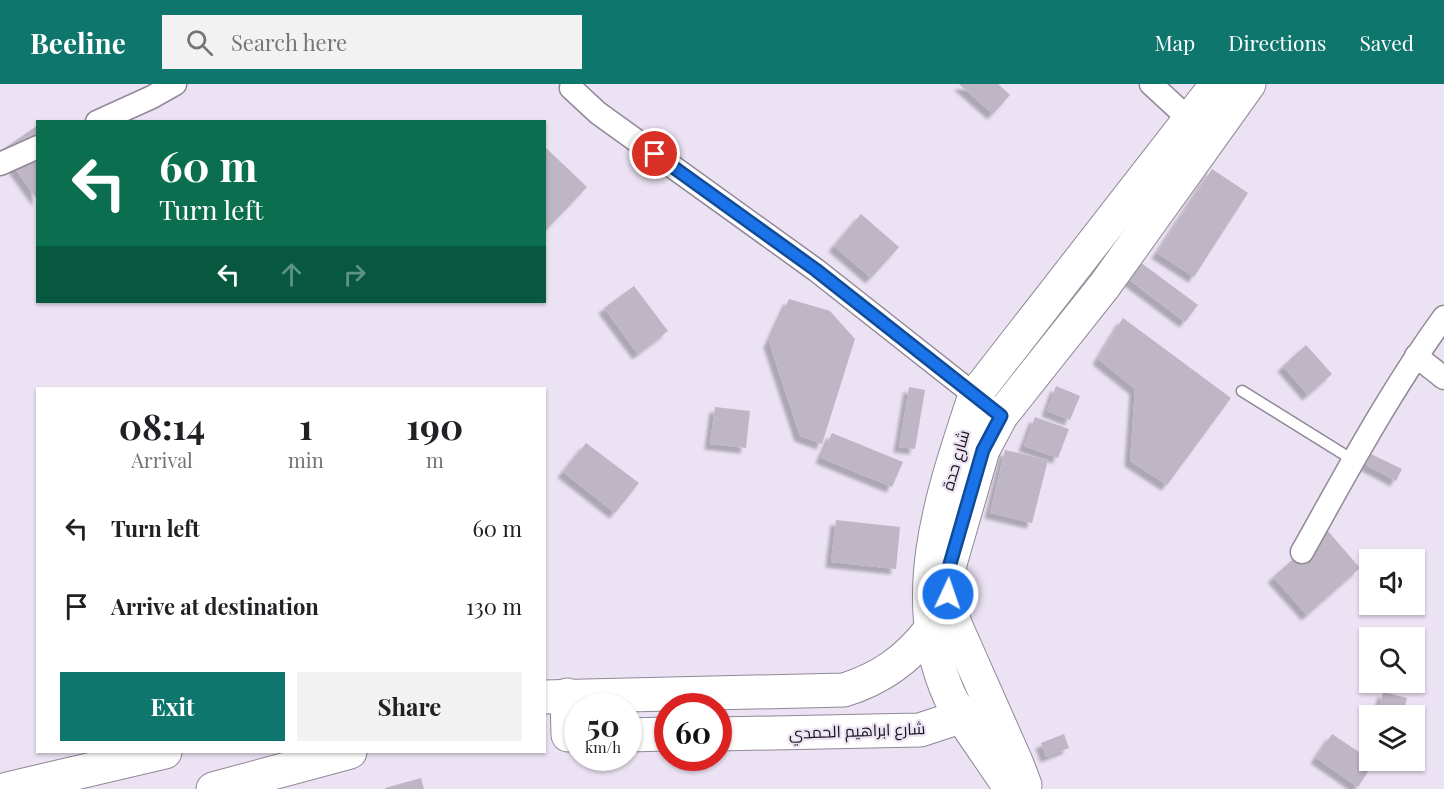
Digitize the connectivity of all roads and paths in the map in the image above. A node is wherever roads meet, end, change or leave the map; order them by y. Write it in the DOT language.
graph roads {
  1 [pos="175,84"];
  2 [pos="1151,84"];
  3 [pos="1216,84"];
  4 [pos="1249,84"];
  5 [pos="571,88"];
  6 [pos="101,120"];
  7 [pos="1190,120"];
  8 [pos="36,148"];
  9 [pos="0,164"];
  10 [pos="1444,317"];
  11 [pos="1416,356"];
  12 [pos="1444,378"];
  13 [pos="1242,390"];
  14 [pos="975,395"];
  15 [pos="1001,416"];
  16 [pos="1353,460"];
  17 [pos="1302,552"];
  18 [pos="930,630"];
  19 [pos="556,696"];
  20 [pos="977,712"];
  21 [pos="920,730"];
  22 [pos="732,734"];
  23 [pos="563,735"];
  24 [pos="161,753"];
  25 [pos="343,753"];
  26 [pos="292,760"];
  27 [pos="1013,786"];
  28 [pos="7,789"];
  29 [pos="213,789"];
  1 -- 6 [label="street"];
  2 -- 7 [label="street"];
  3 -- 7 [label="main road, شارع حدة"];
  4 -- 15 [label="main road, شارع حدة"];
  5 -- 14 [label="street"];
  7 -- 14 [label="main road, شارع حدة"];
  8 -- 9 [label="street"];
  10 -- 11 [label="street"];
  11 -- 12 [label="street"];
  11 -- 16 [label="street"];
  13 -- 16 [label="lane"];
  14 -- 15 [label="street"];
  14 -- 18 [label="main road, شارع حدة"];
  15 -- 20 [label="main road, شارع حدة"];
  16 -- 17 [label="street"];
  18 -- 19 [label="main road"];
  18 -- 20 [label="main road, شارع حدة"];
  19 -- 23 [label="main road"];
  20 -- 21 [label="main road, شارع ابراهيم الحمدي"];
  20 -- 27 [label="main road, شارع حدة"];
  21 -- 22 [label="main road, شارع ابراهيم الحمدي"];
  21 -- 27 [label="main road"];
  24 -- 28 [label="main road"];
  25 -- 26 [label="main road"];
  26 -- 29 [label="main road"];
}
